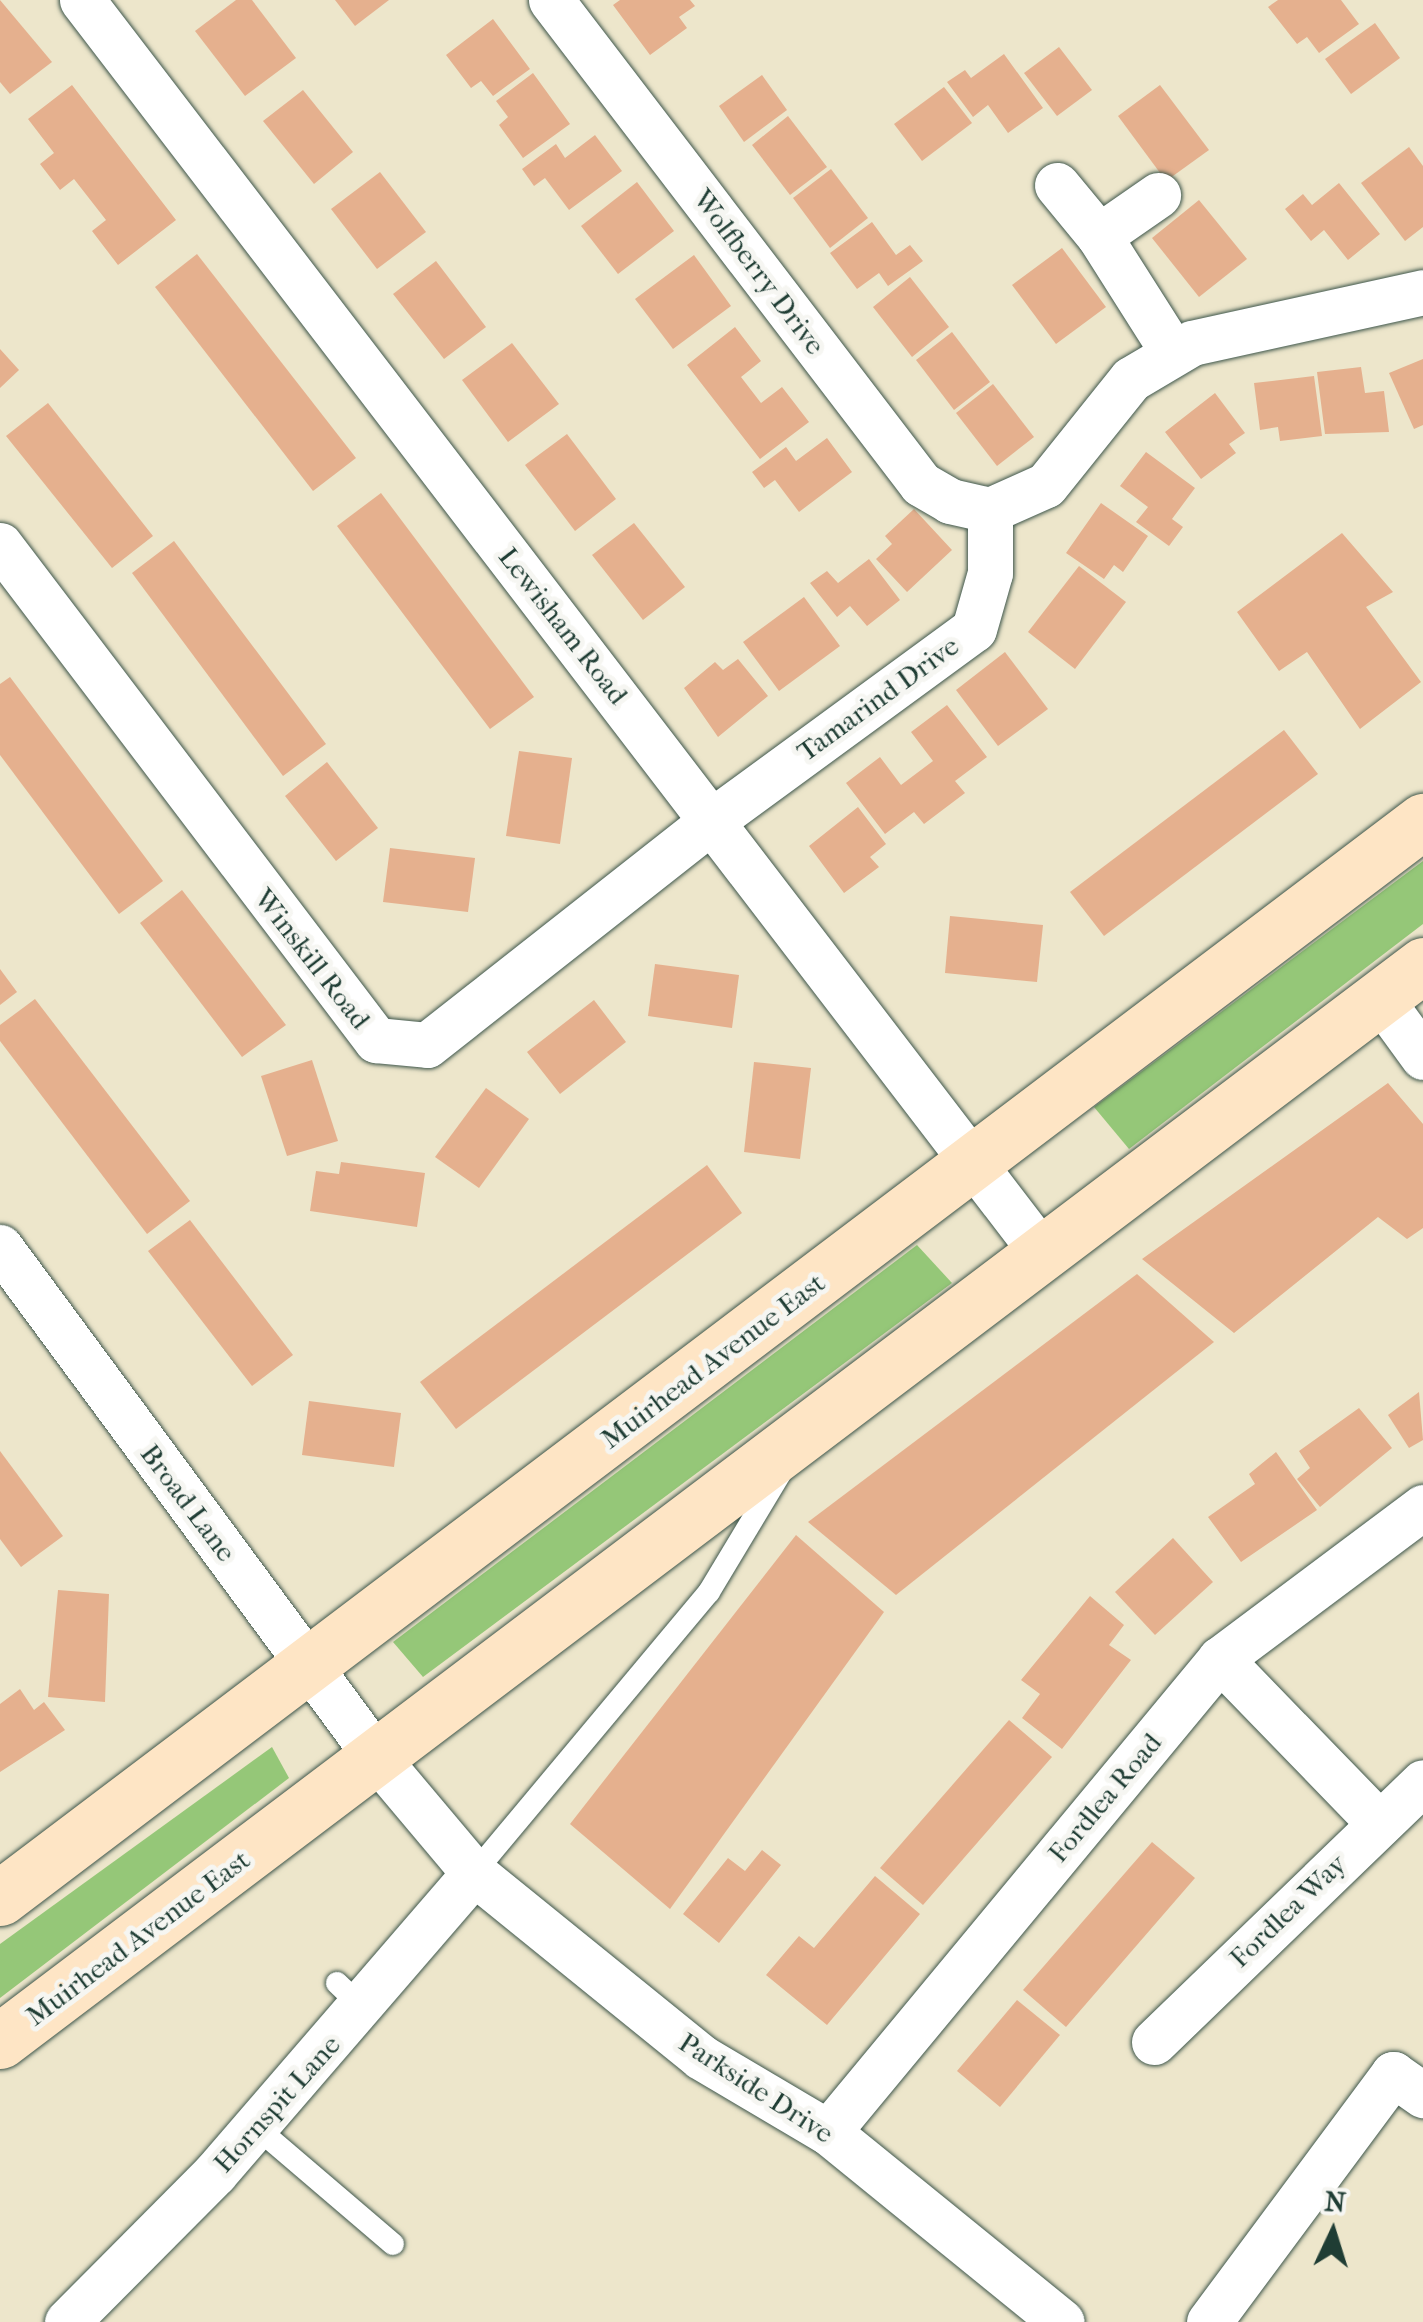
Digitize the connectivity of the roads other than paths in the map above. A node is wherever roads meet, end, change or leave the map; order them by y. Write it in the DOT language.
graph roads {
  1 [pos="82,0"];
  2 [pos="551,0"];
  3 [pos="1057,184"];
  4 [pos="1158,194"];
  5 [pos="1099,236"];
  6 [pos="1423,292"];
  7 [pos="1172,351"];
  8 [pos="990,510"];
  9 [pos="0,545"];
  10 [pos="712,820"];
  11 [pos="1423,821"];
  12 [pos="1423,965"];
  13 [pos="1380,998"];
  14 [pos="1423,1057"];
  15 [pos="976,1163"];
  16 [pos="0,1246"];
  17 [pos="1044,1254"];
  18 [pos="800,1439"];
  19 [pos="1423,1507"];
  20 [pos="1220,1659"];
  21 [pos="308,1665"];
  22 [pos="377,1758"];
  23 [pos="1423,1782"];
  24 [pos="1378,1822"];
  25 [pos="474,1873"];
  26 [pos="0,1898"];
  27 [pos="0,2042"];
  28 [pos="1154,2042"];
  29 [pos="1423,2095"];
  30 [pos="256,2127"];
  31 [pos="828,2132"];
  32 [pos="393,2244"];
  33 [pos="67,2322"];
  34 [pos="1062,2322"];
  35 [pos="1209,2322"];
  1 -- 10 [label="street, Lewisham Road"];
  2 -- 8 [label="street, Wolfberry Drive"];
  3 -- 5 [label="street"];
  4 -- 5 [label="street"];
  5 -- 7 [label="street"];
  6 -- 7 [label="street"];
  7 -- 8 [label="street"];
  8 -- 10 [label="street, Tamarind Drive"];
  9 -- 10 [label="street, Winskill Road"];
  10 -- 15 [label="street, Lewisham Road"];
  11 -- 15 [label="street, Muirhead Avenue East"];
  12 -- 13 [label="street, Muirhead Avenue East"];
  13 -- 14 [label="street"];
  13 -- 17 [label="street, Muirhead Avenue East"];
  15 -- 17 [label="street, Lewisham Road"];
  15 -- 21 [label="street, Muirhead Avenue East"];
  16 -- 21 [label="street, Broad Lane"];
  17 -- 18 [label="street, Muirhead Avenue East"];
  18 -- 22 [label="street, Muirhead Avenue East"];
  18 -- 25 [label="lane"];
  19 -- 20 [label="street, Fordlea Road"];
  20 -- 24 [label="street"];
  20 -- 31 [label="street, Fordlea Road"];
  21 -- 22 [label="street, Broad Lane"];
  21 -- 26 [label="street, Muirhead Avenue East"];
  22 -- 25 [label="street, Parkside Drive"];
  22 -- 27 [label="street, Muirhead Avenue East"];
  23 -- 24 [label="street, Fordlea Way"];
  24 -- 28 [label="street, Fordlea Way"];
  25 -- 30 [label="street, Hornspit Lane"];
  25 -- 31 [label="street, Parkside Drive"];
  29 -- 35 [label="street"];
  30 -- 32 [label="lane"];
  30 -- 33 [label="street, Hornspit Lane"];
  31 -- 34 [label="street, Parkside Drive"];
}
